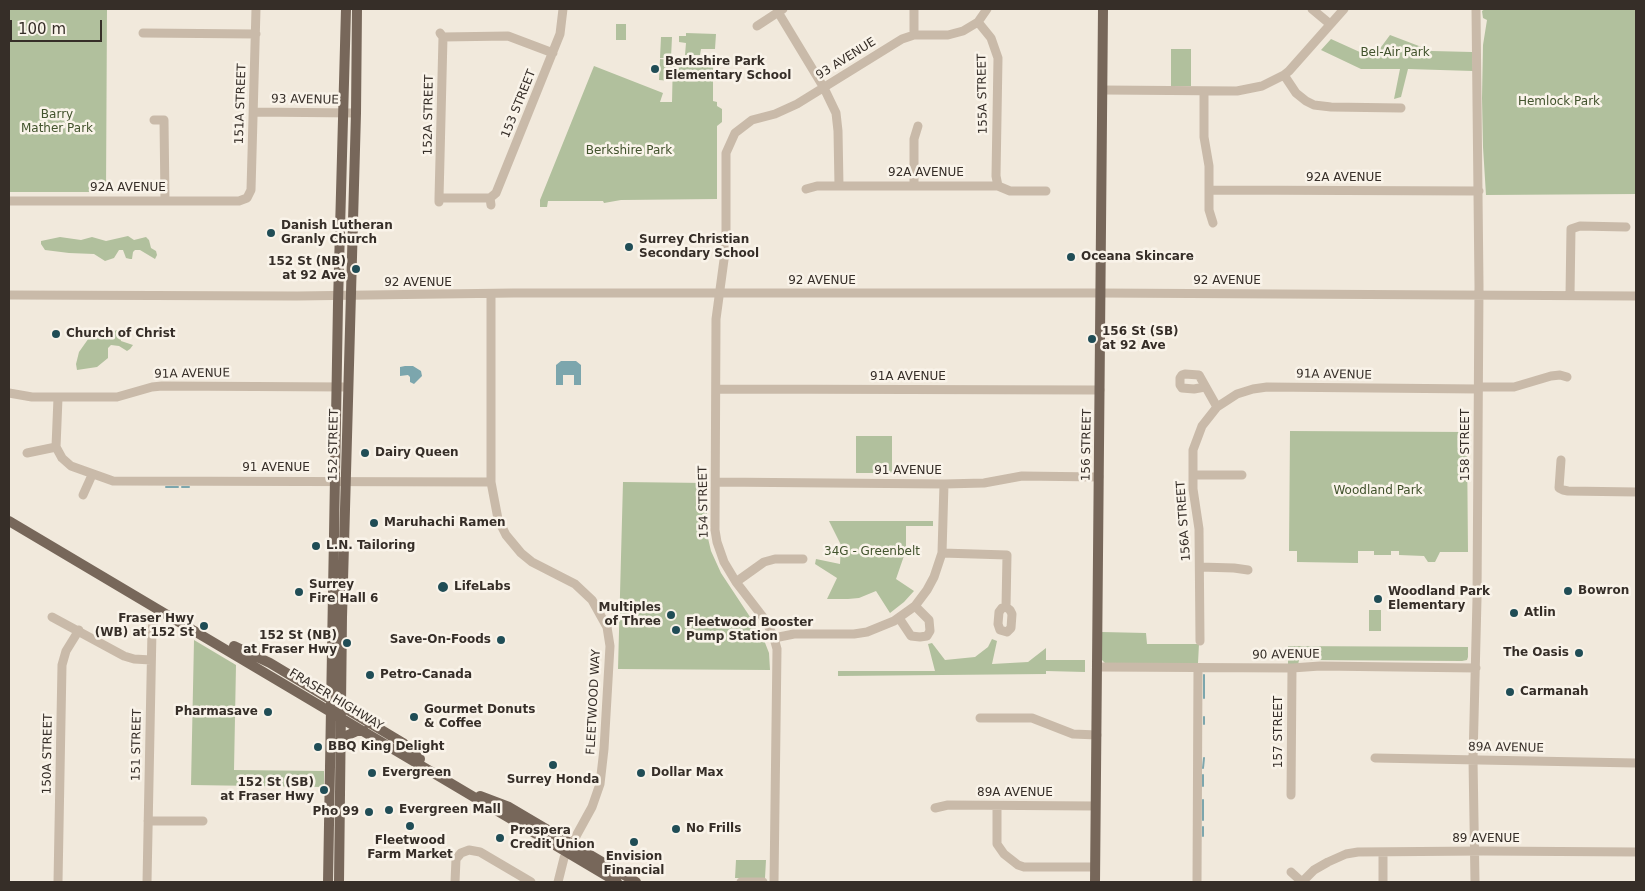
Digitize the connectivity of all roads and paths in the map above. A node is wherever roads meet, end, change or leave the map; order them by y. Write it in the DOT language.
graph roads {
  1 [pos="256,9"];
  2 [pos="346,9"];
  3 [pos="357,9"];
  4 [pos="563,9"];
  5 [pos="914,9"];
  6 [pos="987,9"];
  7 [pos="1103,9"];
  8 [pos="1312,9"];
  9 [pos="1344,9"];
  10 [pos="1476,9"];
  11 [pos="781,10"];
  12 [pos="978,22"];
  13 [pos="1330,24"];
  14 [pos="757,26"];
  15 [pos="143,33"];
  16 [pos="256,34"];
  17 [pos="914,35"];
  18 [pos="553,53"];
  19 [pos="1284,75"];
  20 [pos="824,88"];
  21 [pos="1103,90"];
  22 [pos="1204,91"];
  23 [pos="1401,108"];
  24 [pos="254,112"];
  25 [pos="343,113"];
  26 [pos="356,114"];
  27 [pos="154,120"];
  28 [pos="918,126"];
  29 [pos="733,136"];
  30 [pos="839,186"];
  31 [pos="914,186"];
  32 [pos="998,186"];
  33 [pos="806,189"];
  34 [pos="1210,190"];
  35 [pos="1046,191"];
  36 [pos="1479,191"];
  37 [pos="247,198"];
  38 [pos="9,201"];
  39 [pos="165,201"];
  40 [pos="490,201"];
  41 [pos="1213,223"];
  42 [pos="1626,226"];
  43 [pos="720,293"];
  44 [pos="1101,293"];
  45 [pos="491,294"];
  46 [pos="1479,294"];
  47 [pos="9,295"];
  48 [pos="1570,295"];
  49 [pos="338,296"];
  50 [pos="351,296"];
  51 [pos="1636,296"];
  52 [pos="1567,377"];
  53 [pos="342,387"];
  54 [pos="1205,387"];
  55 [pos="1478,388"];
  56 [pos="716,389"];
  57 [pos="1100,390"];
  58 [pos="9,393"];
  59 [pos="58,398"];
  60 [pos="1218,407"];
  61 [pos="56,447"];
  62 [pos="27,453"];
  63 [pos="1561,460"];
  64 [pos="92,475"];
  65 [pos="1193,475"];
  66 [pos="1242,475"];
  67 [pos="1099,477"];
  68 [pos="340,481"];
  69 [pos="491,482"];
  70 [pos="716,482"];
  71 [pos="944,484"];
  72 [pos="1636,492"];
  73 [pos="84,494"];
  74 [pos="9,521"];
  75 [pos="942,553"];
  76 [pos="803,559"];
  77 [pos="1200,567"];
  78 [pos="1248,570"];
  79 [pos="736,582"];
  80 [pos="338,583"];
  81 [pos="914,606"];
  82 [pos="1006,608"];
  83 [pos="161,611"];
  84 [pos="903,615"];
  85 [pos="52,616"];
  86 [pos="79,630"];
  87 [pos="193,630"];
  88 [pos="774,638"];
  89 [pos="1200,641"];
  90 [pos="151,660"];
  91 [pos="1097,667"];
  92 [pos="1198,668"];
  93 [pos="1292,668"];
  94 [pos="1476,668"];
  95 [pos="331,675"];
  96 [pos="309,687"];
  97 [pos="331,700"];
  98 [pos="341,706"];
  99 [pos="330,711"];
  100 [pos="340,717"];
  101 [pos="980,718"];
  102 [pos="364,730"];
  103 [pos="1097,735"];
  104 [pos="340,748"];
  105 [pos="1375,758"];
  106 [pos="1473,759"];
  107 [pos="1636,763"];
  108 [pos="431,770"];
  109 [pos="1291,795"];
  110 [pos="997,806"];
  111 [pos="1095,806"];
  112 [pos="935,808"];
  113 [pos="148,821"];
  114 [pos="203,821"];
  115 [pos="570,848"];
  116 [pos="1474,851"];
  117 [pos="1383,852"];
  118 [pos="1636,852"];
  119 [pos="1095,867"];
  120 [pos="1290,872"];
  121 [pos="58,882"];
  122 [pos="147,882"];
  123 [pos="328,882"];
  124 [pos="339,882"];
  125 [pos="455,882"];
  126 [pos="532,882"];
  127 [pos="558,882"];
  128 [pos="617,882"];
  129 [pos="636,882"];
  130 [pos="741,882"];
  131 [pos="763,882"];
  132 [pos="774,882"];
  133 [pos="1095,882"];
  134 [pos="1197,882"];
  135 [pos="1302,882"];
  136 [pos="1383,882"];
  137 [pos="1475,882"];
  1 -- 16 [label="street, 151A STREET"];
  2 -- 25 [label="main road, 152 STREET"];
  3 -- 26 [label="main road, 152 STREET"];
  4 -- 18 [label="street, 153 STREET"];
  5 -- 17 [label="street"];
  6 -- 12 [label="street"];
  7 -- 21 [label="main road, 156 STREET"];
  8 -- 13 [label="street"];
  9 -- 13 [label="street"];
  10 -- 36 [label="street, 158 STREET"];
  11 -- 14 [label="street"];
  11 -- 20 [label="street"];
  12 -- 17 [label="street, 93 AVENUE"];
  12 -- 32 [label="street, 155A STREET"];
  13 -- 19 [label="street"];
  15 -- 16 [label="street"];
  16 -- 24 [label="street, 151A STREET"];
  17 -- 20 [label="street, 93 AVENUE"];
  18 -- 40 [label="street, 153 STREET"];
  18 -- 40 [label="street, 152A STREET"];
  19 -- 22 [label="street"];
  19 -- 23 [label="street"];
  20 -- 29 [label="street, 93 AVENUE"];
  20 -- 30 [label="street"];
  21 -- 22 [label="street"];
  21 -- 44 [label="main road, 156 STREET"];
  22 -- 34 [label="street"];
  24 -- 25 [label="street, 93 AVENUE"];
  24 -- 37 [label="street, 151A STREET"];
  25 -- 26 [label="street, 93 AVENUE"];
  25 -- 49 [label="main road, 152 STREET"];
  26 -- 50 [label="main road, 152 STREET"];
  27 -- 39 [label="street"];
  28 -- 31 [label="street"];
  29 -- 43 [label="street, 154 STREET"];
  30 -- 31 [label="street, 92A AVENUE"];
  30 -- 33 [label="street, 92A AVENUE"];
  31 -- 32 [label="street, 92A AVENUE"];
  32 -- 35 [label="street, 92A AVENUE"];
  34 -- 36 [label="street, 92A AVENUE"];
  34 -- 41 [label="street"];
  36 -- 46 [label="street, 158 STREET"];
  37 -- 39 [label="street, 92A AVENUE"];
  38 -- 39 [label="street, 92A AVENUE"];
  42 -- 48 [label="street"];
  43 -- 44 [label="street, 92 AVENUE"];
  43 -- 45 [label="street, 92 AVENUE"];
  43 -- 56 [label="street, 154 STREET"];
  44 -- 46 [label="street, 92 AVENUE"];
  44 -- 57 [label="main road, 156 STREET"];
  45 -- 50 [label="street, 92 AVENUE"];
  45 -- 69 [label="street, FLEETWOOD WAY"];
  46 -- 48 [label="street, 92 AVENUE"];
  46 -- 55 [label="street, 158 STREET"];
  47 -- 49 [label="street, 92 AVENUE"];
  48 -- 51 [label="street, 92 AVENUE"];
  49 -- 50 [label="street, 92 AVENUE"];
  49 -- 53 [label="main road, 152 STREET"];
  50 -- 53 [label="main road, 152 STREET"];
  52 -- 55 [label="street, 91A AVENUE"];
  53 -- 59 [label="street, 91A AVENUE"];
  53 -- 68 [label="main road, 152 STREET"];
  54 -- 60 [label="street"];
  55 -- 60 [label="street, 91A AVENUE"];
  55 -- 94 [label="street, 158 STREET"];
  56 -- 57 [label="street, 91A AVENUE"];
  56 -- 70 [label="street, 154 STREET"];
  57 -- 67 [label="main road, 156 STREET"];
  58 -- 59 [label="street, 91A AVENUE"];
  59 -- 61 [label="street"];
  60 -- 65 [label="street, 156A STREET"];
  61 -- 62 [label="street"];
  61 -- 64 [label="street"];
  63 -- 72 [label="street"];
  64 -- 68 [label="street, 91 AVENUE"];
  64 -- 73 [label="street"];
  65 -- 66 [label="street"];
  65 -- 77 [label="street, 156A STREET"];
  67 -- 71 [label="street, 91 AVENUE"];
  67 -- 91 [label="main road, 156 STREET"];
  68 -- 69 [label="street, 91 AVENUE"];
  68 -- 80 [label="main road, 152 STREET"];
  69 -- 115 [label="street, FLEETWOOD WAY"];
  70 -- 71 [label="street, 91 AVENUE"];
  70 -- 79 [label="street, 154 STREET"];
  71 -- 75 [label="street"];
  74 -- 83 [label="main road, FRASER HIGHWAY"];
  75 -- 81 [label="street"];
  75 -- 82 [label="street"];
  76 -- 79 [label="street"];
  77 -- 78 [label="street"];
  77 -- 89 [label="street, 156A STREET"];
  79 -- 88 [label="street, 154 STREET"];
  80 -- 95 [label="main road, 152 STREET"];
  80 -- 98 [label="main road, 152 STREET"];
  81 -- 84 [label="street"];
  81 -- 84 [label="street"];
  83 -- 87 [label="main road, FRASER HIGHWAY"];
  83 -- 90 [label="street, 151 STREET"];
  84 -- 88 [label="street"];
  85 -- 86 [label="street"];
  86 -- 90 [label="street"];
  86 -- 121 [label="street, 150A STREET"];
  87 -- 96 [label="main road, FRASER HIGHWAY"];
  87 -- 99 [label="main road, FRASER HIGHWAY"];
  88 -- 132 [label="street, 154 STREET"];
  90 -- 113 [label="street, 151 STREET"];
  91 -- 92 [label="street, 90 AVENUE"];
  91 -- 103 [label="main road, 156 STREET"];
  92 -- 93 [label="street, 90 AVENUE"];
  92 -- 134 [label="street"];
  93 -- 94 [label="street, 90 AVENUE"];
  93 -- 109 [label="street, 157 STREET"];
  94 -- 106 [label="street, 158 STREET"];
  95 -- 96 [label="main road"];
  95 -- 97 [label="main road, 152 STREET"];
  96 -- 97 [label="main road, FRASER HIGHWAY"];
  97 -- 98 [label="main road, FRASER HIGHWAY"];
  97 -- 99 [label="main road, 152 STREET"];
  98 -- 100 [label="main road, 152 STREET"];
  98 -- 108 [label="main road, FRASER HIGHWAY"];
  99 -- 100 [label="main road, FRASER HIGHWAY"];
  99 -- 123 [label="main road, 152 STREET"];
  100 -- 102 [label="main road, FRASER HIGHWAY"];
  100 -- 104 [label="main road, 152 STREET"];
  101 -- 103 [label="street"];
  102 -- 104 [label="main road"];
  102 -- 108 [label="main road, FRASER HIGHWAY"];
  103 -- 111 [label="main road, 156 STREET"];
  104 -- 124 [label="main road, 152 STREET"];
  105 -- 106 [label="street, 89A AVENUE"];
  106 -- 107 [label="street, 89A AVENUE"];
  106 -- 116 [label="street, 158 STREET"];
  108 -- 115 [label="main road, FRASER HIGHWAY"];
  110 -- 111 [label="street, 89A AVENUE"];
  110 -- 112 [label="street, 89A AVENUE"];
  110 -- 119 [label="street"];
  111 -- 119 [label="main road, 156 STREET"];
  113 -- 114 [label="street"];
  113 -- 122 [label="street, 151 STREET"];
  115 -- 127 [label="street, FLEETWOOD WAY"];
  115 -- 128 [label="main road, FRASER HIGHWAY"];
  115 -- 129 [label="main road, FRASER HIGHWAY"];
  116 -- 117 [label="street, 89 AVENUE"];
  116 -- 118 [label="street, 89 AVENUE"];
  116 -- 137 [label="street, 158 STREET"];
  117 -- 135 [label="street, 89 AVENUE"];
  117 -- 136 [label="street"];
  119 -- 133 [label="main road, 156 STREET"];
  120 -- 135 [label="street"];
  125 -- 126 [label="street"];
  130 -- 131 [label="street"];
}
